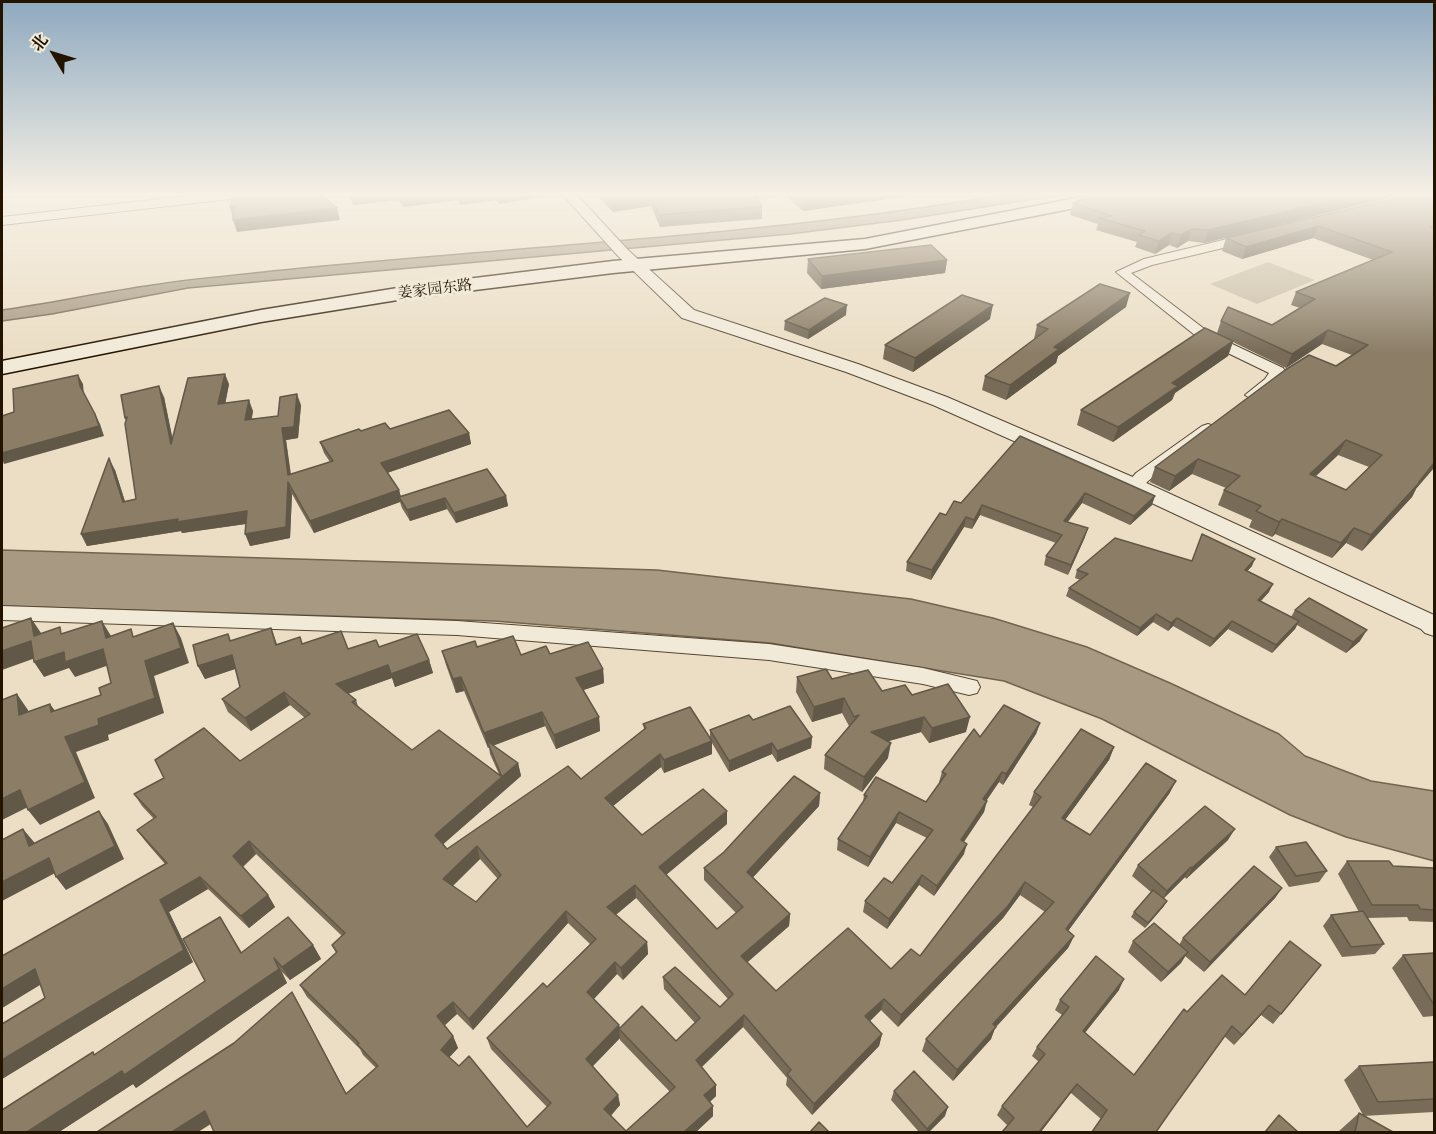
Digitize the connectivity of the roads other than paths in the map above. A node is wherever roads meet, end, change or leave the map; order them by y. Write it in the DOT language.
graph roads {
  1 [pos="618,247"];
  2 [pos="723,247"];
  3 [pos="795,247"];
  4 [pos="1212,247"];
  5 [pos="625,254"];
  6 [pos="2,359"];
  7 [pos="2,368"];
  8 [pos="1243,402"];
  9 [pos="1216,423"];
  10 [pos="1134,486"];
  11 [pos="2,613"];
  12 [pos="1434,627"];
  13 [pos="969,687"];
  1 -- 5 [label="street"];
  2 -- 5 [label="main road, 姜家园东路"];
  3 -- 5 [label="main road, 姜家园东路"];
  4 -- 8 [label="street"];
  5 -- 6 [label="main road, 姜家园东路"];
  5 -- 7 [label="main road, 姜家园东路"];
  5 -- 10 [label="street"];
  9 -- 10 [label="street"];
  10 -- 12 [label="street"];
  11 -- 13 [label="street"];
}
